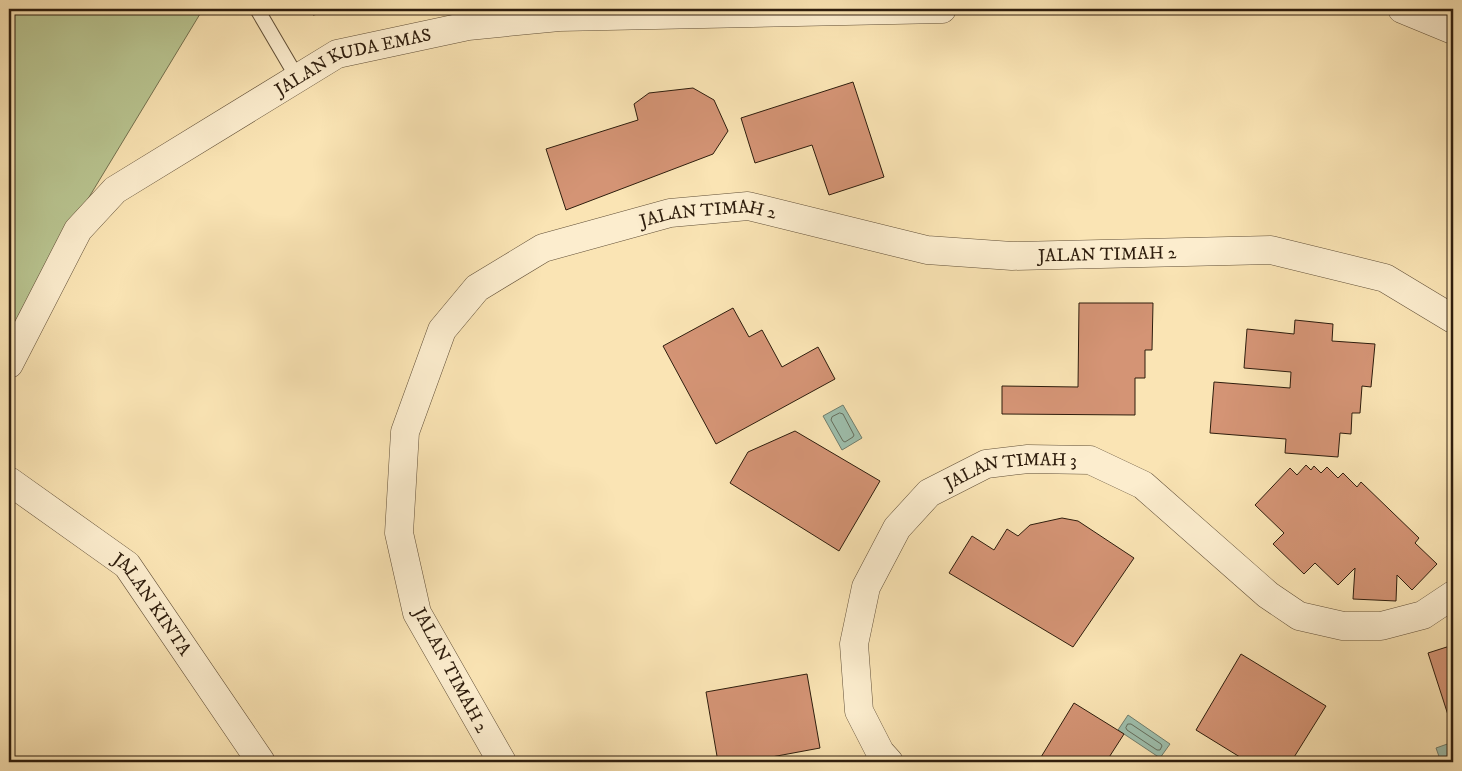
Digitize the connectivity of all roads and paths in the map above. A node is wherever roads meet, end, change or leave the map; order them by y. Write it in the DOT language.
graph roads {
  1 [pos="257,9"];
  2 [pos="942,9"];
  3 [pos="1402,9"];
  4 [pos="1453,30"];
  5 [pos="298,79"];
  6 [pos="1453,319"];
  7 [pos="9,364"];
  8 [pos="9,481"];
  9 [pos="1453,595"];
  10 [pos="261,762"];
  11 [pos="502,762"];
  12 [pos="889,762"];
  1 -- 5 [label="lane"];
  2 -- 5 [label="street, JALAN KUDA EMAS"];
  3 -- 4 [label="street"];
  5 -- 7 [label="street, JALAN KUDA EMAS"];
  6 -- 11 [label="street, JALAN TIMAH 2"];
  8 -- 10 [label="street, JALAN KINTA"];
  9 -- 12 [label="street, JALAN TIMAH 3"];
}
